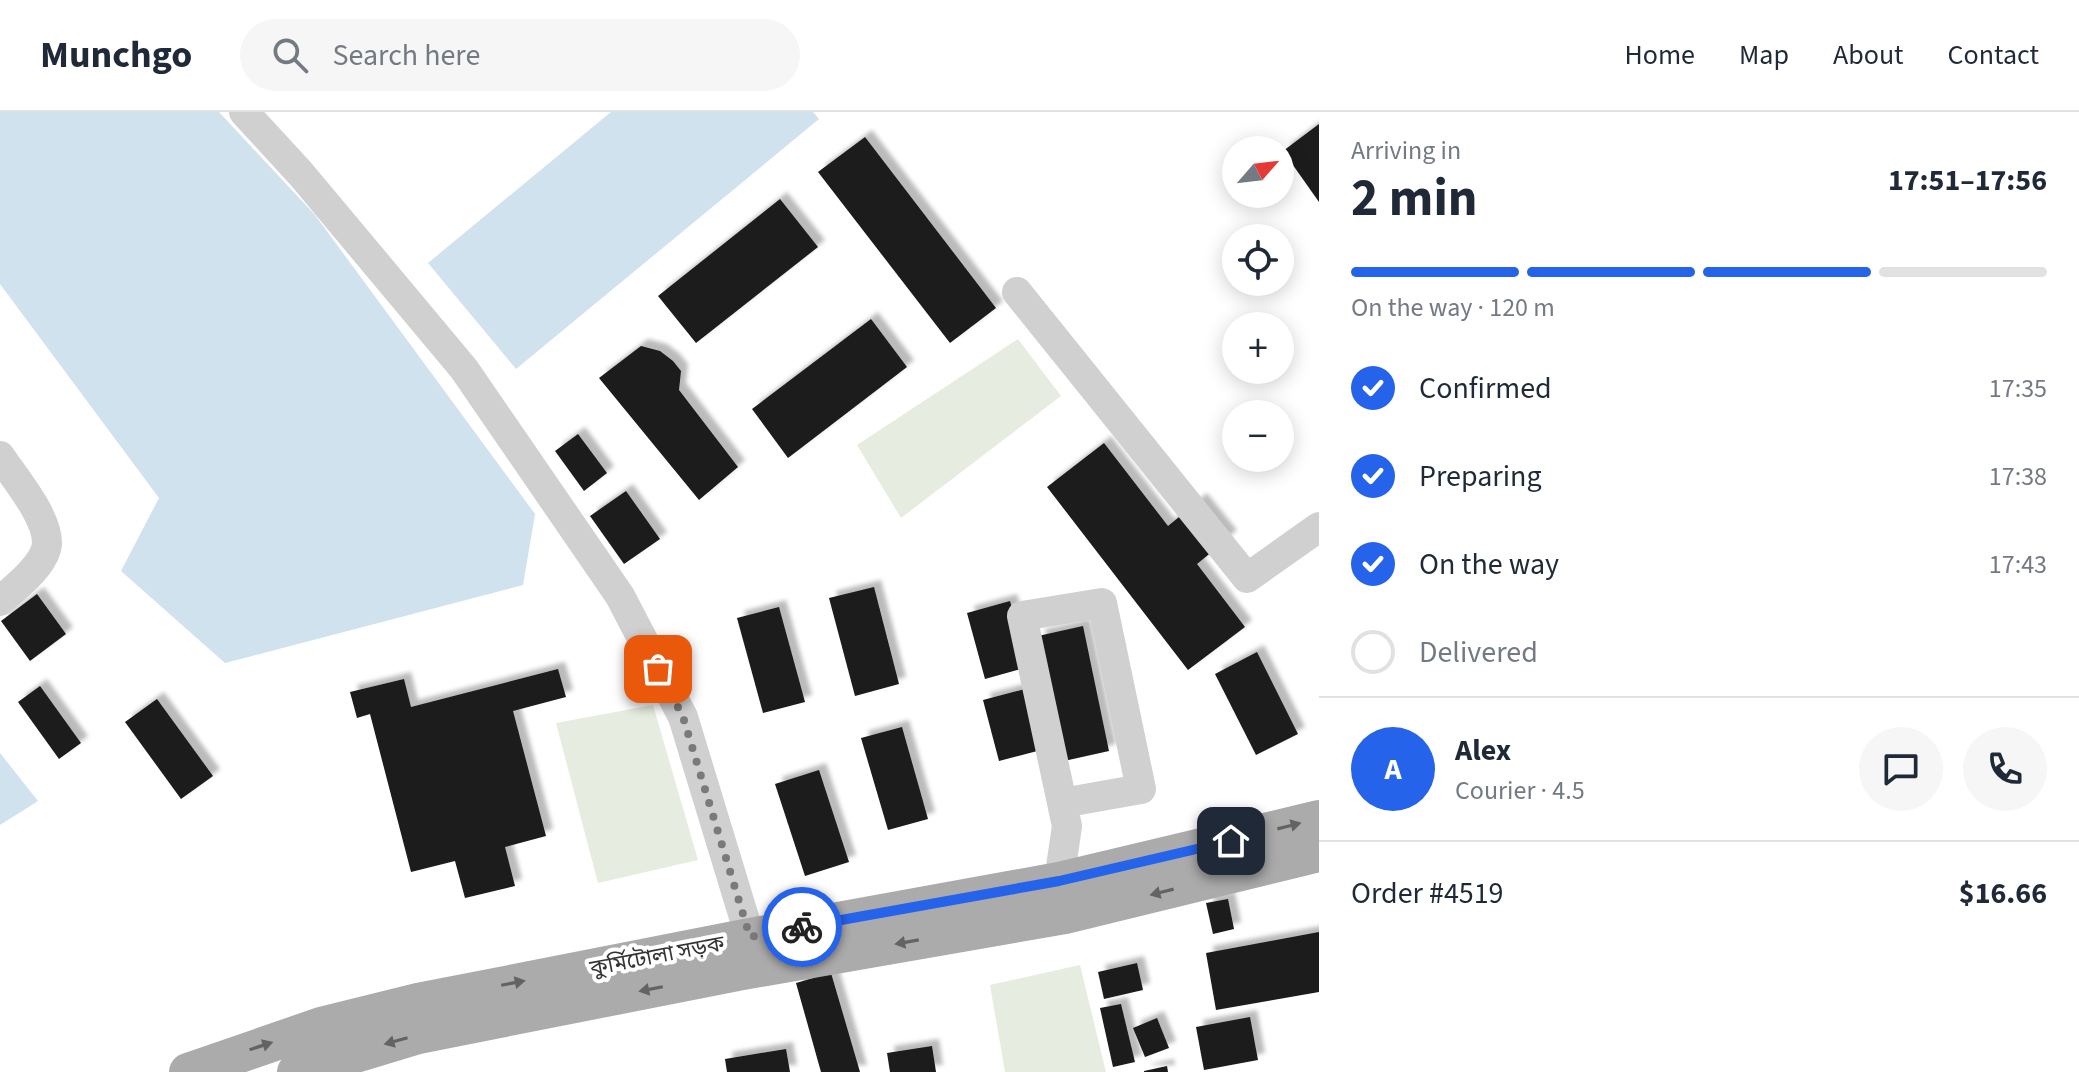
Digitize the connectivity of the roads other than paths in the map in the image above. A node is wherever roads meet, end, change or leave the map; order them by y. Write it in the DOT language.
graph roads {
  1 [pos="244,112"];
  2 [pos="1017,292"];
  3 [pos="0,456"];
  4 [pos="1319,527"];
  5 [pos="0,601"];
  6 [pos="1062,803"];
  7 [pos="1319,819"];
  8 [pos="1319,853"];
  9 [pos="1059,881"];
  10 [pos="750,937"];
  11 [pos="321,1026"];
  12 [pos="346,1065"];
  13 [pos="188,1072"];
  14 [pos="296,1072"];
  1 -- 10 [label="street"];
  2 -- 4 [label="street"];
  3 -- 5 [label="street"];
  6 -- 6 [label="street"];
  6 -- 9 [label="street"];
  9 -- 7 [label="main road, কুর্মিটোলা সড়ক, one-way"];
  8 -- 12 [label="main road, কুর্মিটোলা সড়ক, one-way"];
  9 -- 10 [label="main road, কুর্মিটোলা সড়ক"];
  11 -- 10 [label="main road, কুর্মিটোলা সড়ক, one-way"];
  11 -- 12 [label="street"];
  13 -- 11 [label="main road, কুর্মিটোলা সড়ক, one-way"];
  12 -- 14 [label="main road, কুর্মিটোলা সড়ক"];
}
